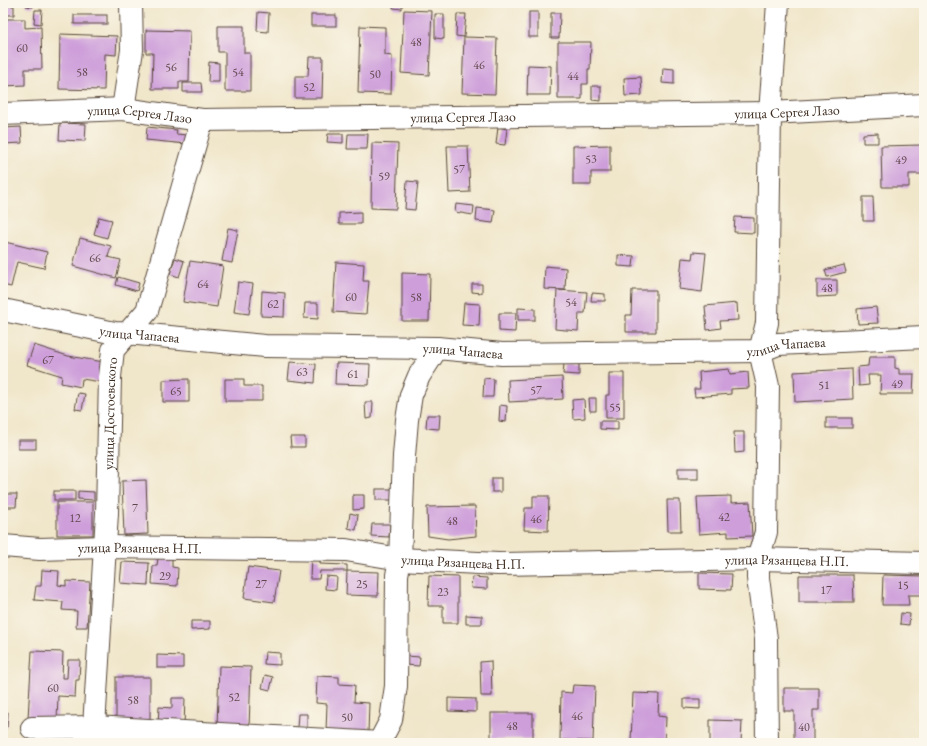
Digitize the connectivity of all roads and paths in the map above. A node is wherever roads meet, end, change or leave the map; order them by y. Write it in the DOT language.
graph roads {
  1 [pos="131,3"];
  2 [pos="778,3"];
  3 [pos="924,105"];
  4 [pos="124,109"];
  5 [pos="770,113"];
  6 [pos="3,114"];
  7 [pos="202,120"];
  8 [pos="3,310"];
  9 [pos="128,333"];
  10 [pos="924,337"];
  11 [pos="437,348"];
  12 [pos="760,351"];
  13 [pos="3,546"];
  14 [pos="104,547"];
  15 [pos="400,559"];
  16 [pos="758,559"];
  17 [pos="924,563"];
  18 [pos="94,727"];
  19 [pos="32,728"];
  20 [pos="380,743"];
  21 [pos="767,743"];
  1 -- 4 [label="street"];
  2 -- 5 [label="street"];
  3 -- 5 [label="street, улица Сергея Лазо"];
  4 -- 6 [label="street, улица Сергея Лазо"];
  4 -- 7 [label="street, улица Сергея Лазо"];
  5 -- 7 [label="street, улица Сергея Лазо"];
  5 -- 12 [label="street"];
  7 -- 9 [label="street, улица Достоевского"];
  8 -- 9 [label="street, улица Чапаева"];
  9 -- 11 [label="street, улица Чапаева"];
  9 -- 14 [label="street, улица Достоевского"];
  10 -- 12 [label="street, улица Чапаева"];
  11 -- 12 [label="street, улица Чапаева"];
  11 -- 15 [label="street"];
  12 -- 16 [label="street"];
  13 -- 14 [label="street, улица Рязанцева Н.П."];
  14 -- 15 [label="street, улица Рязанцева Н.П."];
  14 -- 18 [label="street, улица Достоевского"];
  15 -- 16 [label="street, улица Рязанцева Н.П."];
  15 -- 20 [label="street"];
  16 -- 17 [label="street, улица Рязанцева Н.П."];
  16 -- 21 [label="street"];
  18 -- 19 [label="street"];
  18 -- 20 [label="street"];
}
